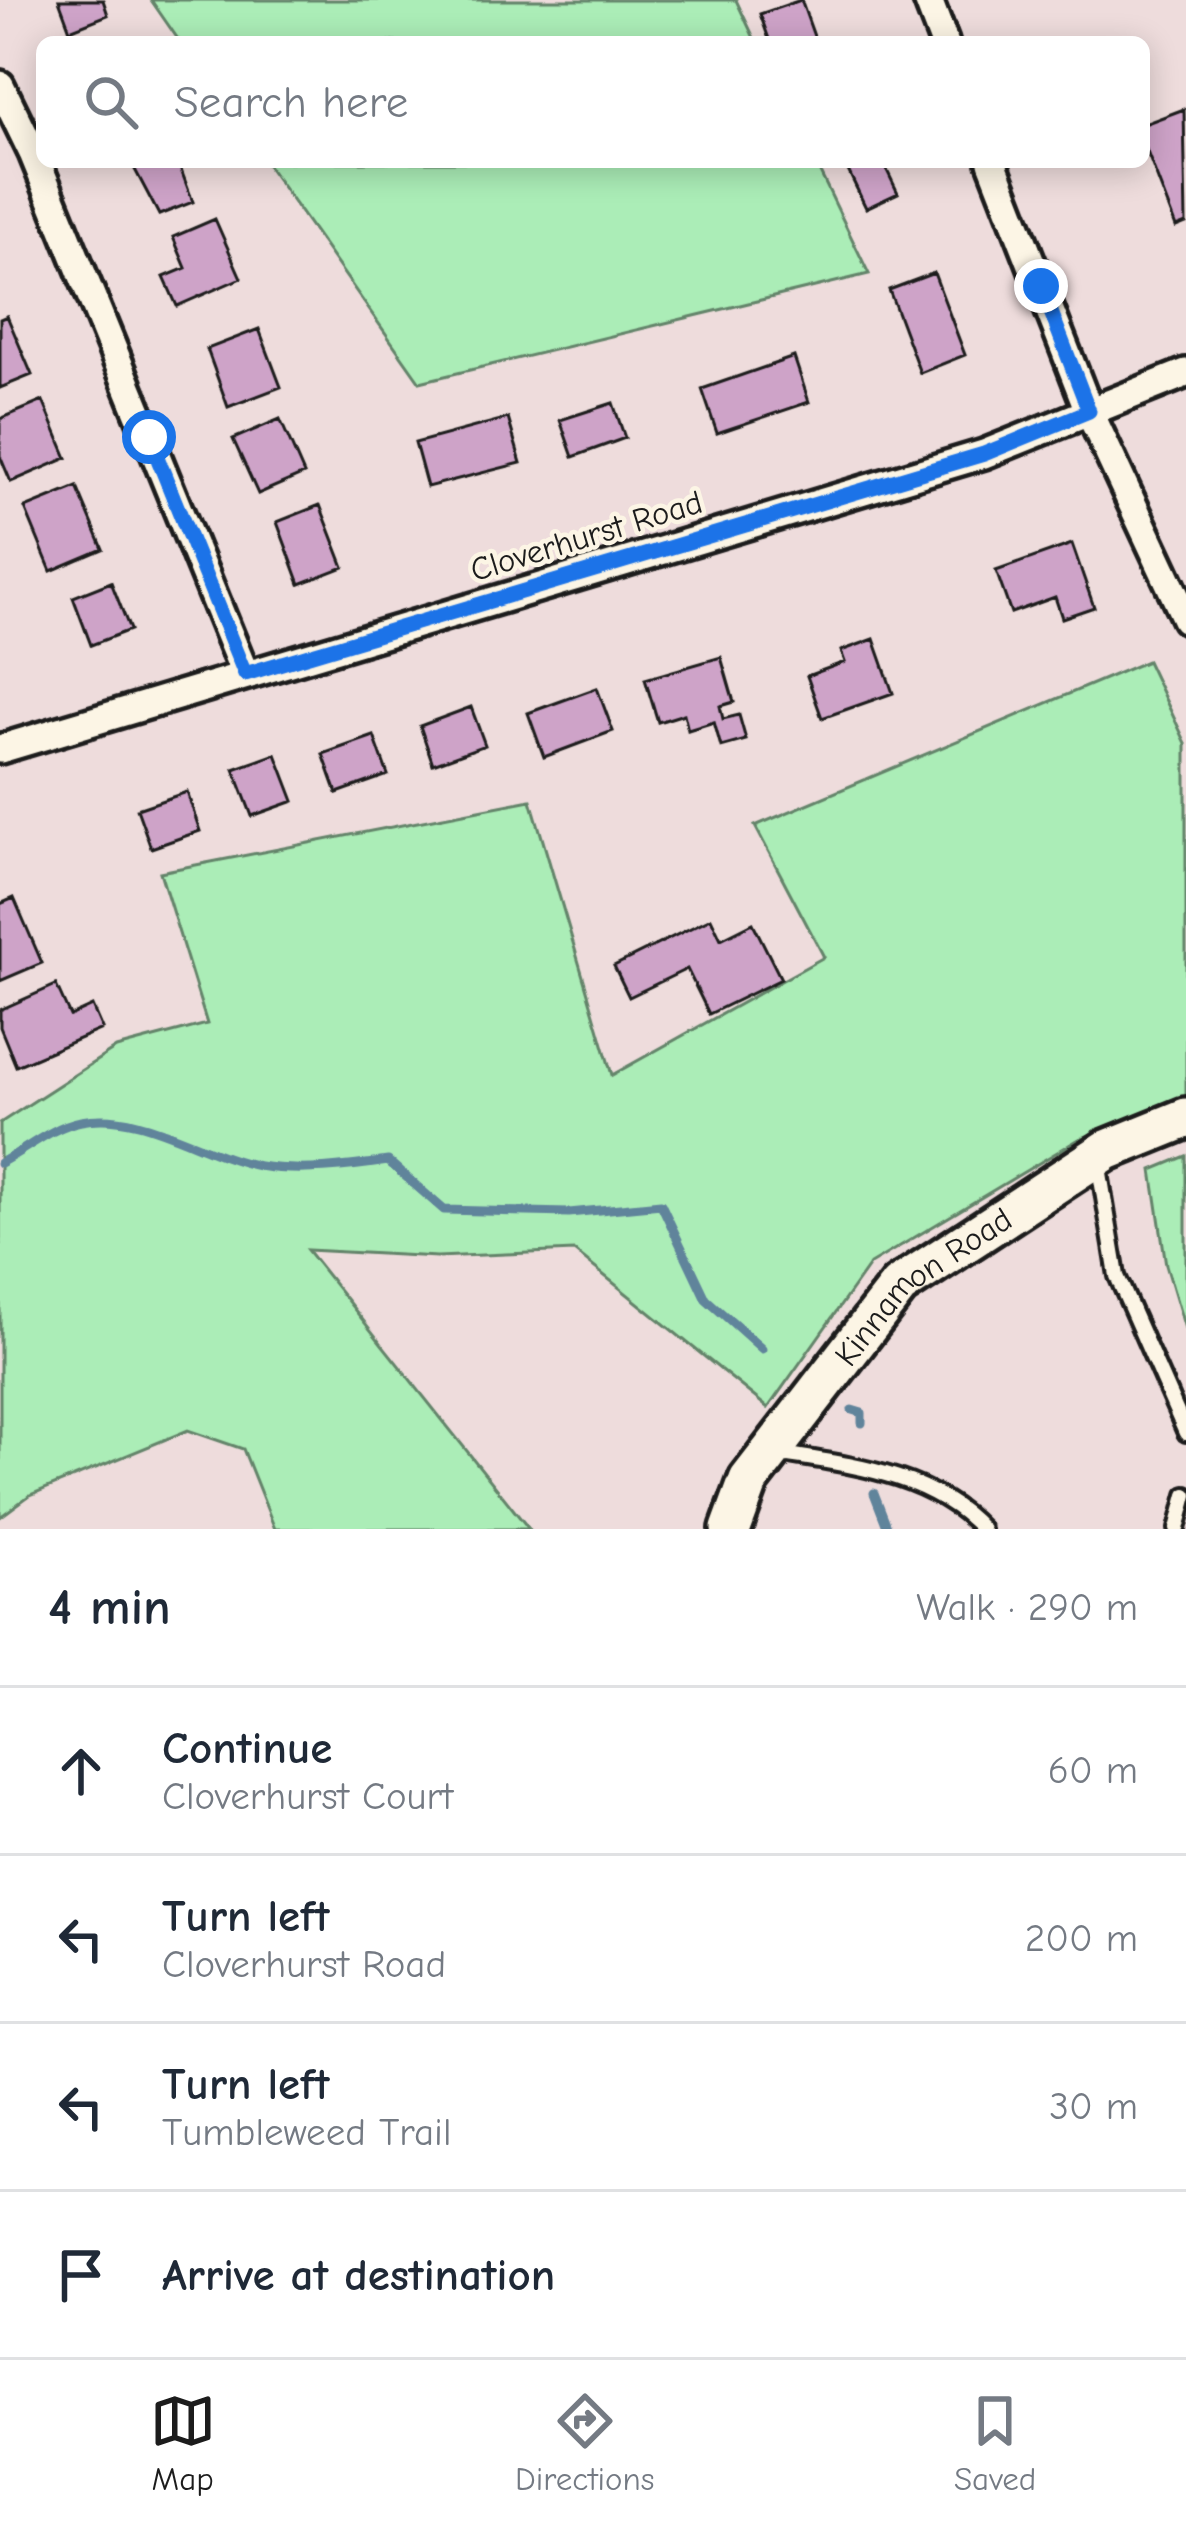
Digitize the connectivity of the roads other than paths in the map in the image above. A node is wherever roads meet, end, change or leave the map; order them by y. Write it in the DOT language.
graph roads {
  1 [pos="928,0"];
  2 [pos="942,36"];
  3 [pos="0,85"];
  4 [pos="36,160"];
  5 [pos="39,168"];
  6 [pos="994,168"];
  7 [pos="1186,373"];
  8 [pos="1089,411"];
  9 [pos="1186,620"];
  10 [pos="245,674"];
  11 [pos="0,748"];
  12 [pos="1186,1118"];
  13 [pos="1097,1156"];
  14 [pos="1186,1433"];
  15 [pos="770,1452"];
  16 [pos="1186,1495"];
  17 [pos="731,1529"];
  18 [pos="982,1529"];
  19 [pos="1178,1529"];
  1 -- 2 [label="street"];
  3 -- 4 [label="street"];
  5 -- 10 [label="street"];
  6 -- 8 [label="street"];
  7 -- 8 [label="street, Cloverhurst Road"];
  8 -- 9 [label="street"];
  8 -- 10 [label="street, Cloverhurst Road"];
  10 -- 11 [label="street, Cloverhurst Road"];
  12 -- 13 [label="main road, Kinnamon Road"];
  13 -- 14 [label="lane"];
  13 -- 15 [label="main road, Kinnamon Road"];
  15 -- 17 [label="main road, Kinnamon Road"];
  15 -- 18 [label="lane"];
  16 -- 19 [label="lane"];
}
